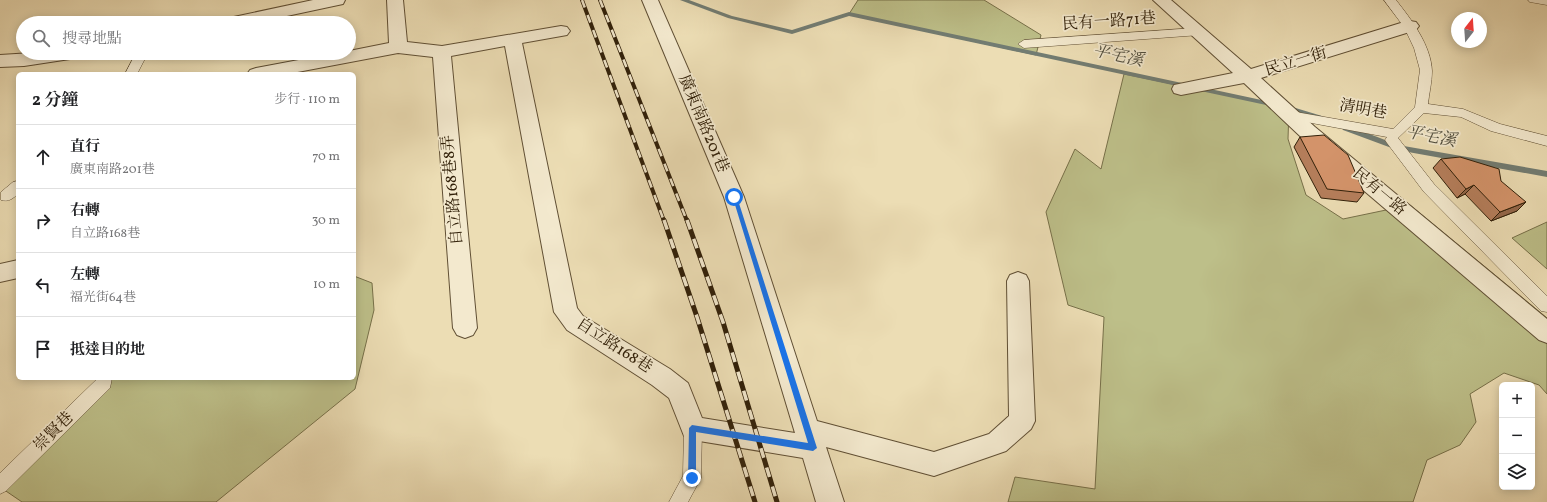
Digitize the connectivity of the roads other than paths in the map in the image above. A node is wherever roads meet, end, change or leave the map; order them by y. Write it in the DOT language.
graph roads {
  1 [pos="337,0"];
  2 [pos="395,0"];
  3 [pos="650,0"];
  4 [pos="1161,0"];
  5 [pos="1390,0"];
  6 [pos="286,6"];
  7 [pos="252,16"];
  8 [pos="1410,26"];
  9 [pos="561,31"];
  10 [pos="1196,32"];
  11 [pos="513,40"];
  12 [pos="1024,44"];
  13 [pos="398,47"];
  14 [pos="442,52"];
  15 [pos="356,57"];
  16 [pos="24,60"];
  17 [pos="138,60"];
  18 [pos="344,60"];
  19 [pos="0,61"];
  20 [pos="311,68"];
  21 [pos="132,72"];
  22 [pos="274,72"];
  23 [pos="1248,76"];
  24 [pos="1181,89"];
  25 [pos="1420,108"];
  26 [pos="1290,115"];
  27 [pos="1392,140"];
  28 [pos="1547,141"];
  29 [pos="16,188"];
  30 [pos="6,196"];
  31 [pos="1018,281"];
  32 [pos="1547,306"];
  33 [pos="465,328"];
  34 [pos="1547,333"];
  35 [pos="104,380"];
  36 [pos="692,428"];
  37 [pos="810,439"];
  38 [pos="0,485"];
  39 [pos="678,502"];
  40 [pos="830,502"];
  1 -- 6 [label="street"];
  2 -- 13 [label="street"];
  3 -- 37 [label="street, 廣東南路201巷"];
  4 -- 10 [label="street, 民有一路"];
  5 -- 8 [label="lane"];
  6 -- 7 [label="street"];
  8 -- 23 [label="street, 民立一街"];
  8 -- 25 [label="lane"];
  9 -- 11 [label="street"];
  10 -- 12 [label="lane, 民有一路71巷"];
  10 -- 23 [label="street, 民有一路"];
  11 -- 14 [label="street"];
  11 -- 36 [label="street, 自立路168巷"];
  13 -- 14 [label="street"];
  13 -- 15 [label="street"];
  14 -- 33 [label="street, 自立路168巷8弄"];
  16 -- 19 [label="street"];
  17 -- 21 [label="lane"];
  18 -- 20 [label="street"];
  20 -- 22 [label="street"];
  23 -- 24 [label="street, 民立一街"];
  23 -- 26 [label="street, 民有一路"];
  25 -- 26 [label="lane, 清明巷"];
  25 -- 28 [label="lane"];
  26 -- 34 [label="street, 民有一路"];
  27 -- 32 [label="lane, 清明巷"];
  29 -- 30 [label="lane"];
  31 -- 37 [label="street"];
  35 -- 38 [label="lane, 崇賢巷"];
  36 -- 37 [label="street"];
  36 -- 39 [label="lane"];
  37 -- 40 [label="street, 廣東南路201巷"];
}
